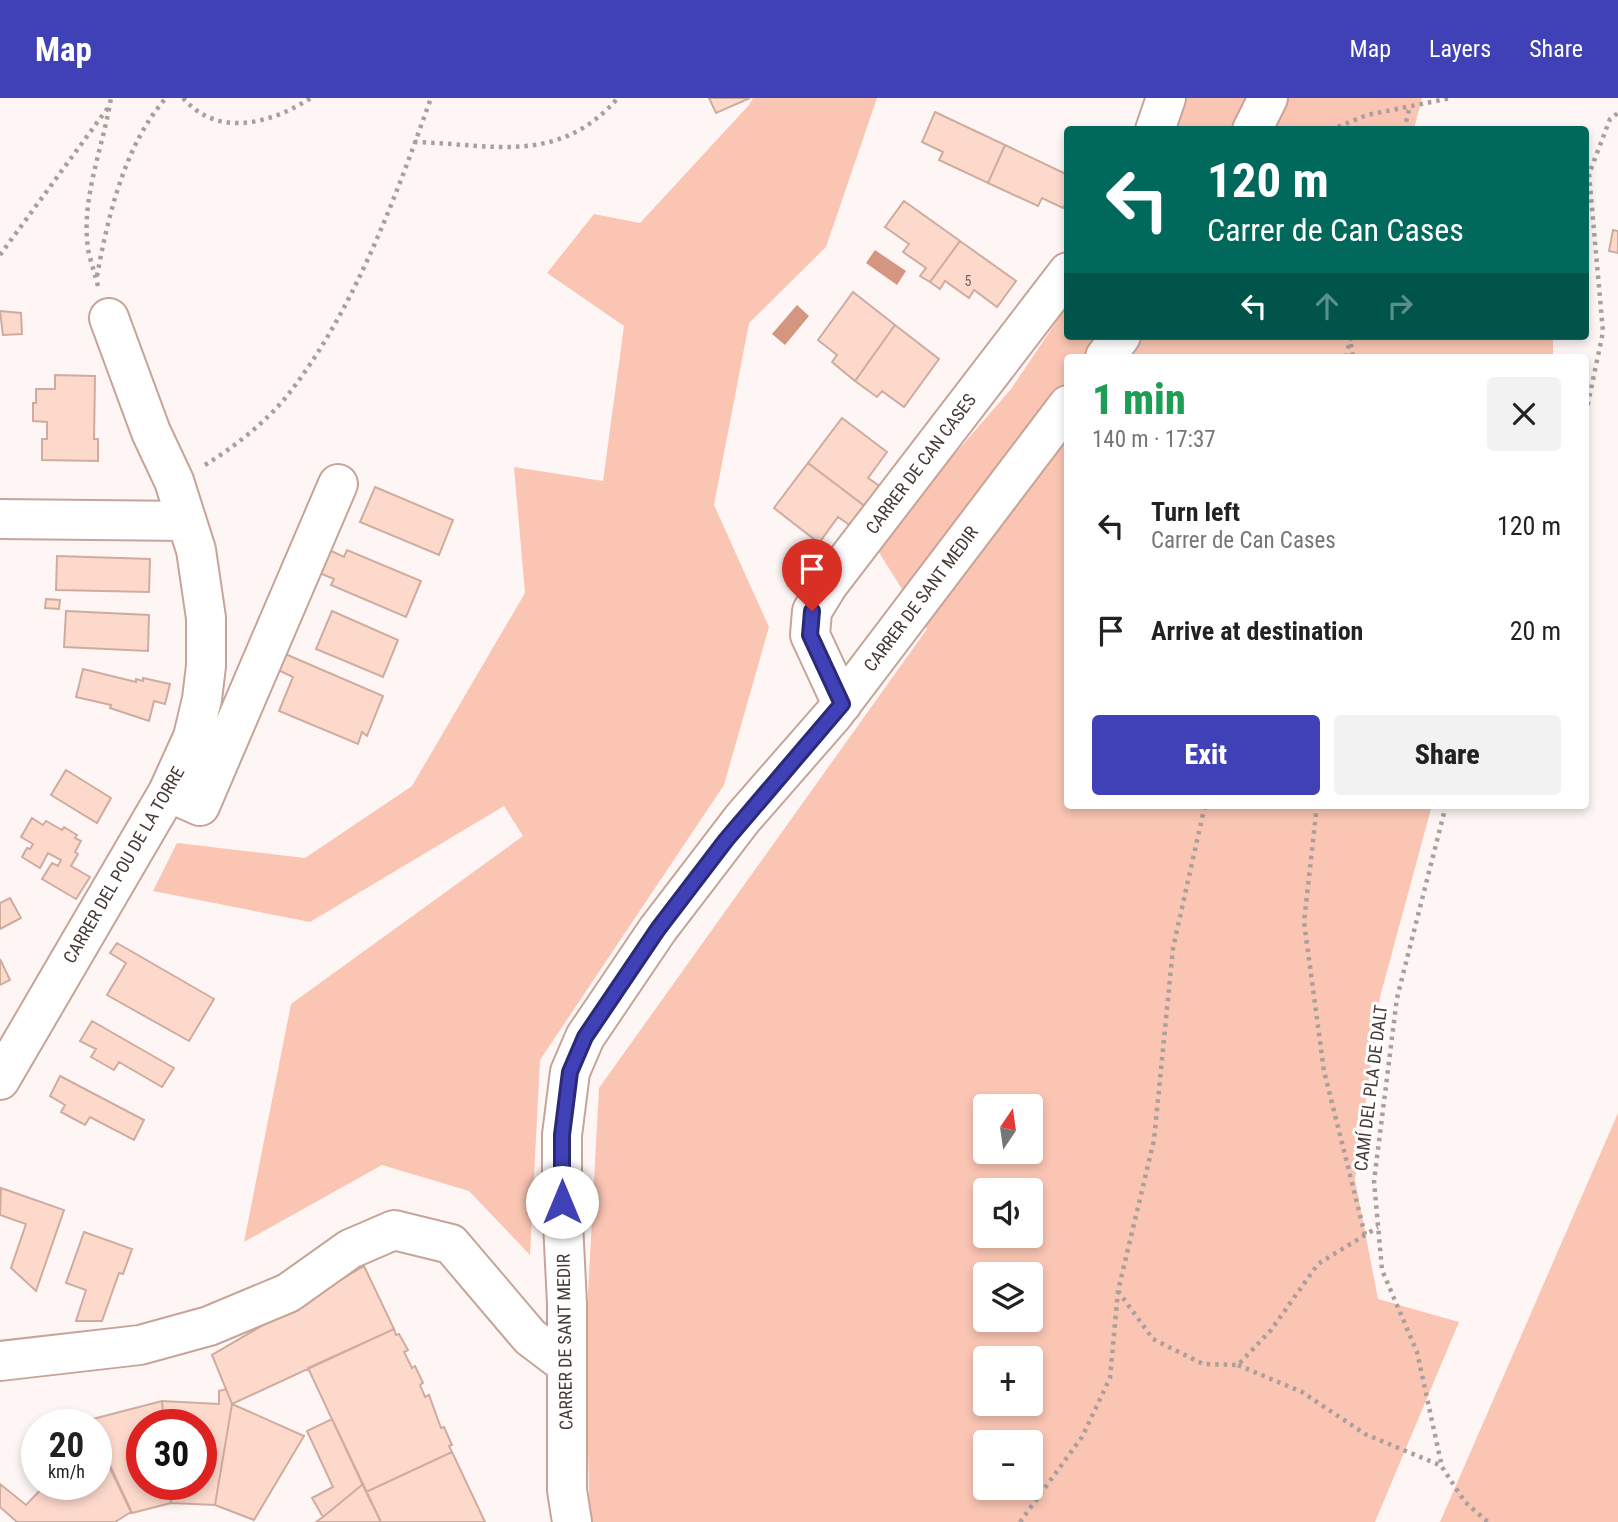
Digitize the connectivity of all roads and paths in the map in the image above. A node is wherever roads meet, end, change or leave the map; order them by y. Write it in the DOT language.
graph roads {
  1 [pos="111,98"];
  2 [pos="166,98"];
  3 [pos="183,98"];
  4 [pos="311,98"];
  5 [pos="431,98"];
  6 [pos="618,98"];
  7 [pos="1166,98"];
  8 [pos="1268,98"];
  9 [pos="1451,98"];
  10 [pos="1437,99"];
  11 [pos="110,105"];
  12 [pos="1410,106"];
  13 [pos="1618,113"];
  14 [pos="1156,126"];
  15 [pos="1254,126"];
  16 [pos="1340,126"];
  17 [pos="1405,126"];
  18 [pos="414,142"];
  19 [pos="1589,174"];
  20 [pos="1589,174"];
  21 [pos="0,255"];
  22 [pos="1064,277"];
  23 [pos="109,318"];
  24 [pos="1118,340"];
  25 [pos="1107,354"];
  26 [pos="1589,399"];
  27 [pos="1064,410"];
  28 [pos="174,481"];
  29 [pos="338,484"];
  30 [pos="0,519"];
  31 [pos="187,521"];
  32 [pos="842,704"];
  33 [pos="168,792"];
  34 [pos="1204,809"];
  35 [pos="1317,809"];
  36 [pos="1445,809"];
  37 [pos="0,1080"];
  38 [pos="1378,1227"];
  39 [pos="1365,1235"];
  40 [pos="1118,1291"];
  41 [pos="0,1362"];
  42 [pos="567,1365"];
  43 [pos="1238,1365"];
  44 [pos="1443,1467"];
  45 [pos="572,1522"];
  46 [pos="1020,1522"];
  47 [pos="1488,1522"];
  1 -- 11 [label="path"];
  2 -- 11 [label="path"];
  3 -- 4 [label="path"];
  5 -- 18 [label="path"];
  6 -- 18 [label="path"];
  7 -- 14 [label="street"];
  8 -- 15 [label="street"];
  9 -- 10 [label="path"];
  10 -- 12 [label="path"];
  11 -- 21 [label="path"];
  12 -- 16 [label="path"];
  12 -- 17 [label="path"];
  13 -- 19 [label="path"];
  18 -- 28 [label="path"];
  20 -- 26 [label="path"];
  22 -- 32 [label="street, CARRER DE CAN CASES"];
  23 -- 28 [label="street, CARRER DEL POU DE LA TORRE"];
  24 -- 25 [label="street"];
  27 -- 32 [label="street, CARRER DE SANT MEDIR"];
  28 -- 31 [label="street, CARRER DEL POU DE LA TORRE"];
  29 -- 33 [label="street"];
  30 -- 31 [label="street"];
  31 -- 33 [label="street, CARRER DEL POU DE LA TORRE"];
  32 -- 42 [label="street, CARRER DE SANT MEDIR"];
  33 -- 37 [label="street, CARRER DEL POU DE LA TORRE"];
  34 -- 40 [label="path"];
  35 -- 39 [label="path"];
  36 -- 38 [label="path, CAMÍ DEL PLA DE DALT"];
  38 -- 39 [label="path"];
  38 -- 44 [label="path, CAMÍ DEL PLA DE DALT"];
  39 -- 43 [label="path"];
  40 -- 43 [label="path"];
  40 -- 46 [label="path"];
  41 -- 42 [label="street"];
  42 -- 45 [label="street, CARRER DE SANT MEDIR"];
  43 -- 44 [label="path"];
  44 -- 47 [label="path, CAMÍ DEL PLA DE DALT"];
}
